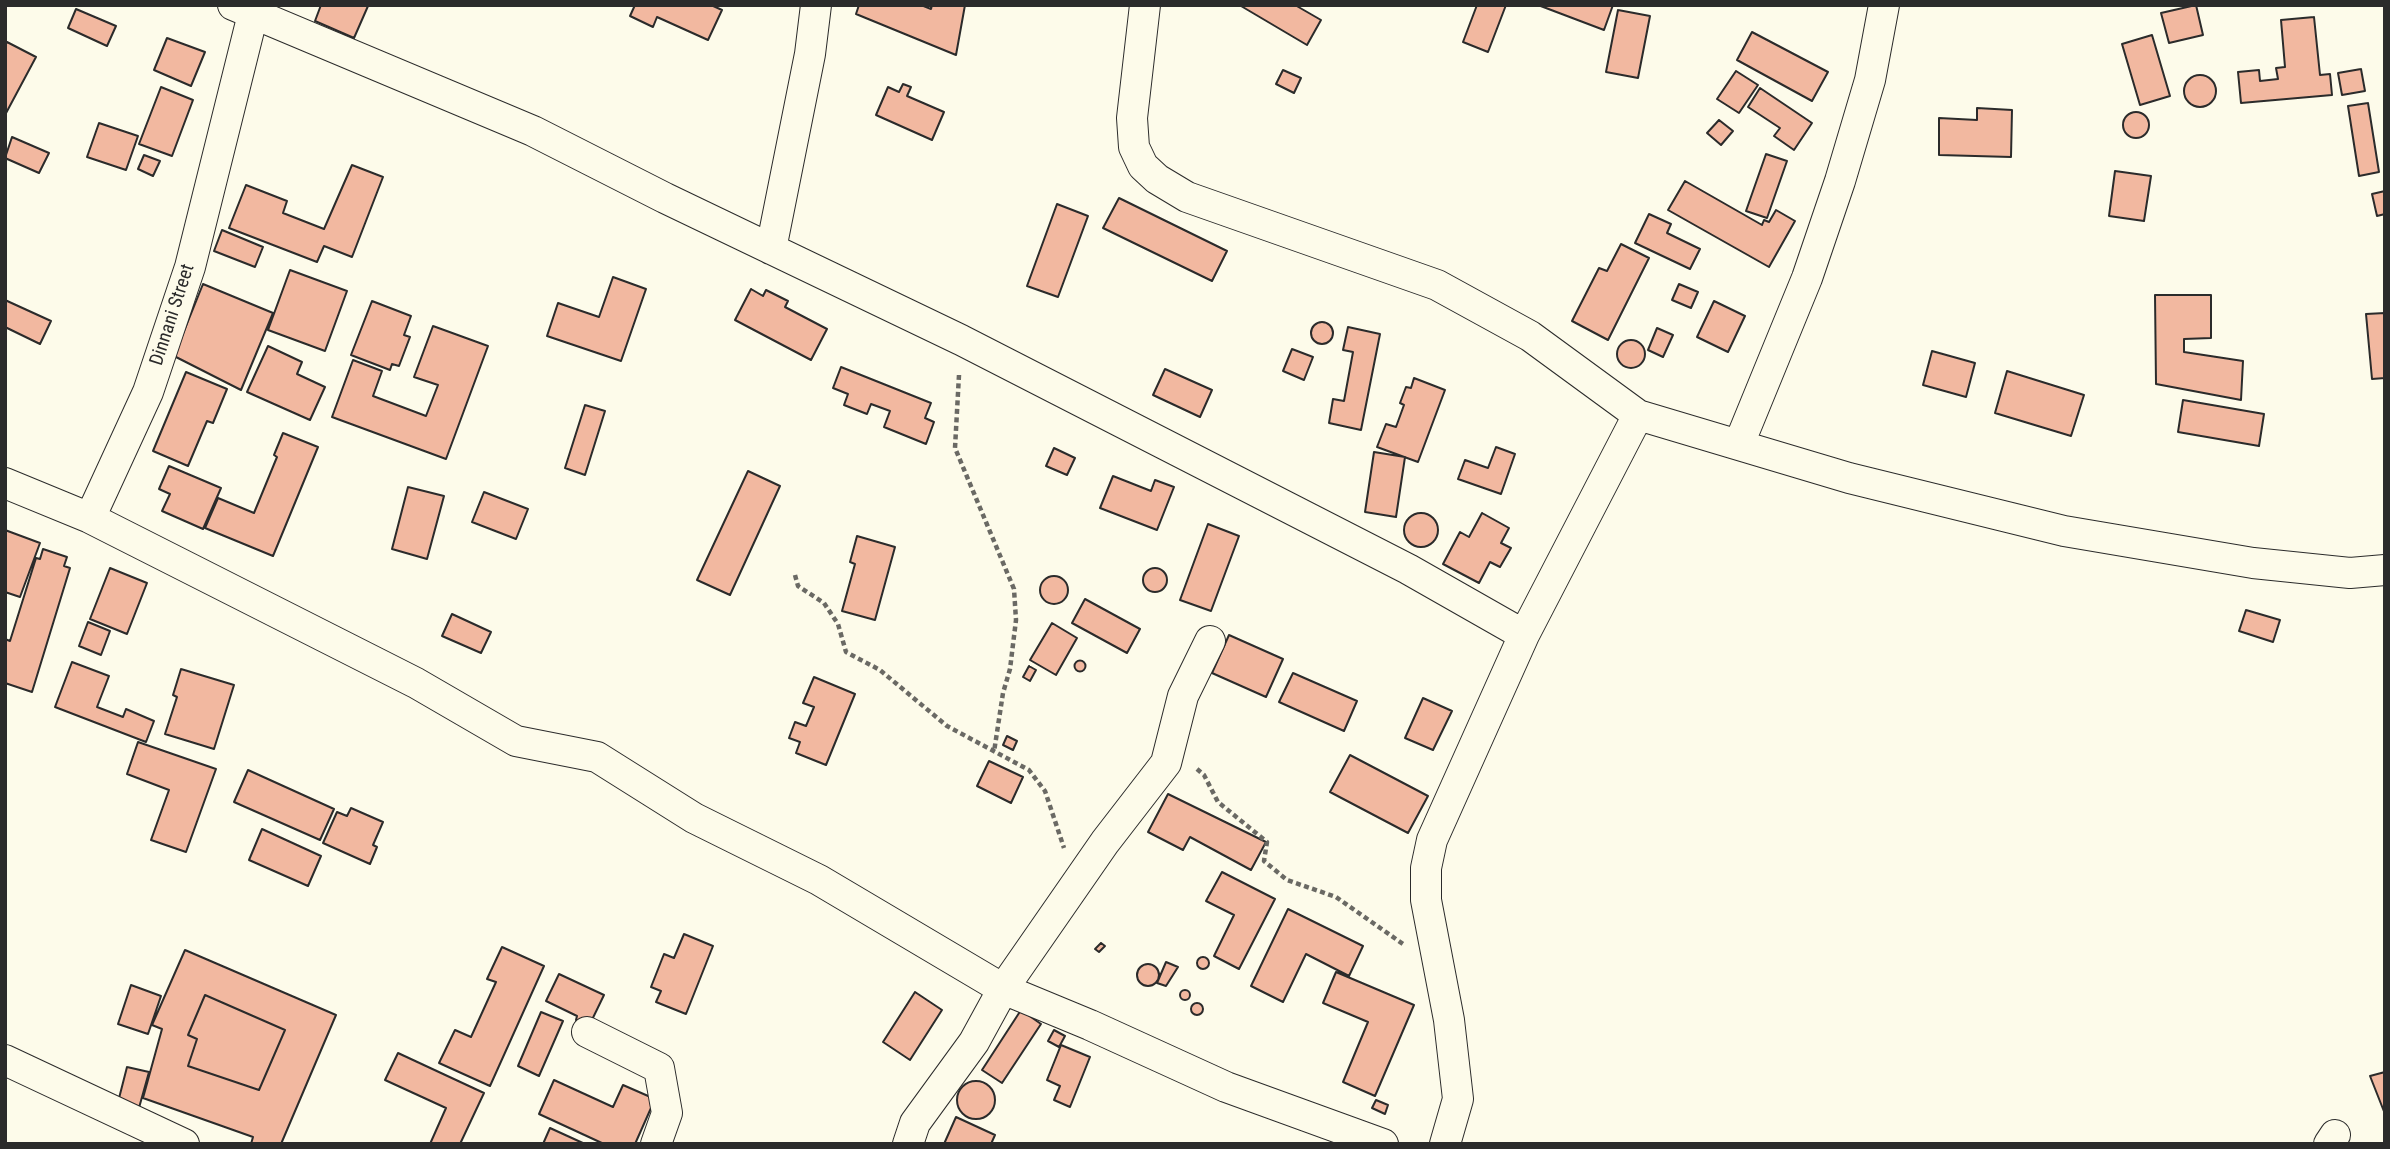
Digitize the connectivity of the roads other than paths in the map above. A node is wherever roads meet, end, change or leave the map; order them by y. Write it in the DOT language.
graph roads {
  1 [pos="816,5"];
  2 [pos="1144,5"];
  3 [pos="1884,5"];
  4 [pos="243,10"];
  5 [pos="771,250"];
  6 [pos="1638,415"];
  7 [pos="1739,444"];
  8 [pos="5,483"];
  9 [pos="90,518"];
  10 [pos="2385,570"];
  11 [pos="1524,635"];
  12 [pos="1210,641"];
  13 [pos="1003,989"];
  14 [pos="587,1032"];
  15 [pos="5,1060"];
  16 [pos="184,1144"];
  17 [pos="656,1144"];
  18 [pos="908,1144"];
  19 [pos="1383,1144"];
  20 [pos="1445,1144"];
  1 -- 5 [label="street"];
  2 -- 6 [label="street"];
  3 -- 7 [label="street"];
  4 -- 5 [label="street"];
  4 -- 9 [label="street, Dinnani Street"];
  5 -- 11 [label="street"];
  6 -- 7 [label="street"];
  6 -- 11 [label="street"];
  7 -- 10 [label="street"];
  8 -- 9 [label="street"];
  9 -- 13 [label="street"];
  11 -- 20 [label="street"];
  12 -- 13 [label="street"];
  13 -- 18 [label="street"];
  13 -- 19 [label="street"];
  14 -- 17 [label="street"];
  15 -- 16 [label="street"];
}
